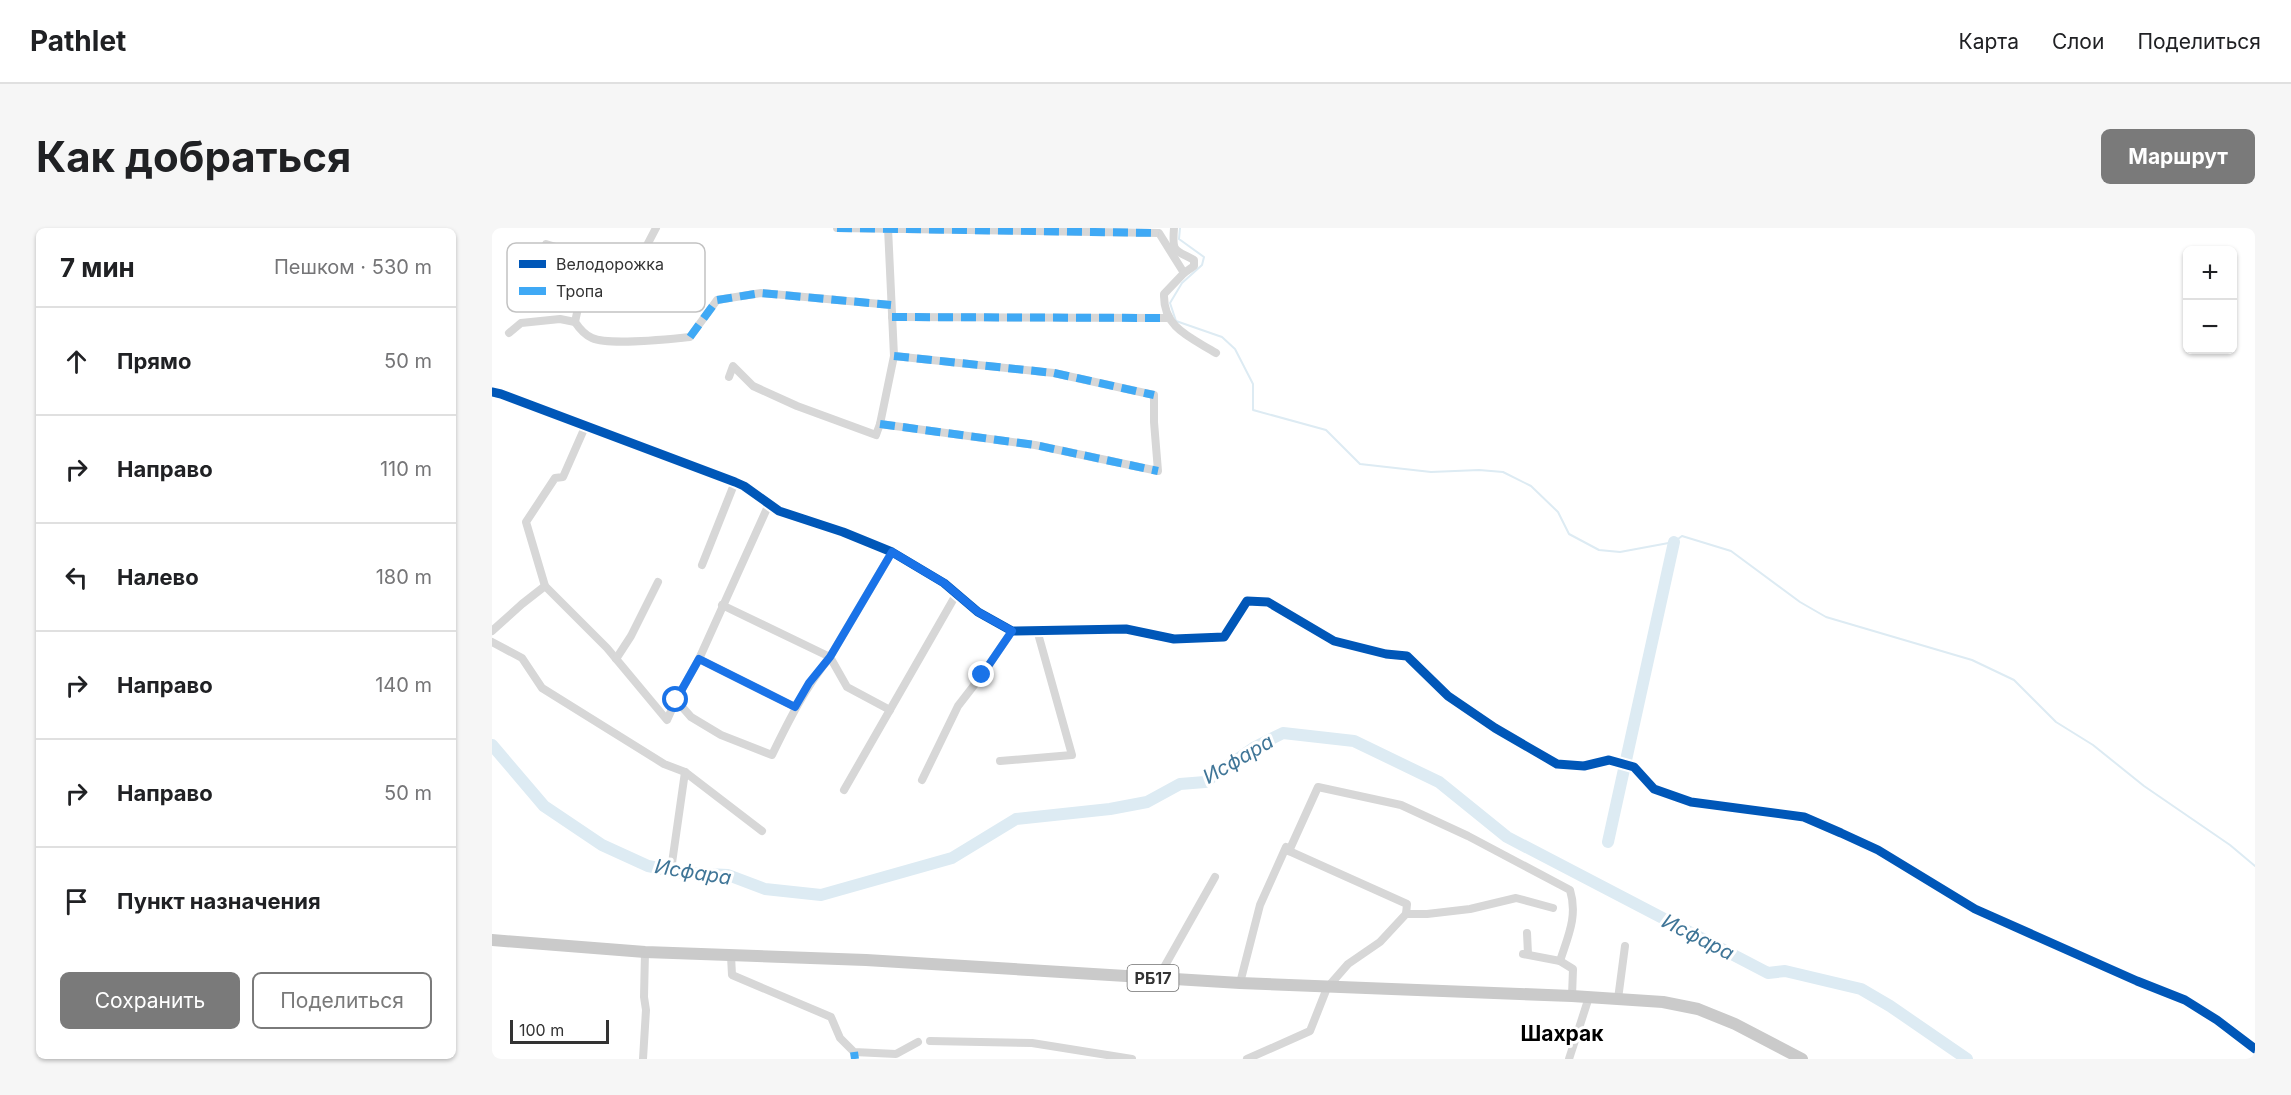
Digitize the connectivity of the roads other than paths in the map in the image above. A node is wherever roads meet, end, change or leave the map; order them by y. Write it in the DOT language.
graph roads {
  1 [pos="656,228"];
  2 [pos="837,228"];
  3 [pos="1174,228"];
  4 [pos="888,229"];
  5 [pos="648,243"];
  6 [pos="1184,273"];
  7 [pos="891,305"];
  8 [pos="577,312"];
  9 [pos="892,317"];
  10 [pos="1168,318"];
  11 [pos="575,322"];
  12 [pos="509,333"];
  13 [pos="1216,353"];
  14 [pos="894,356"];
  15 [pos="729,378"];
  16 [pos="492,393"];
  17 [pos="880,424"];
  18 [pos="585,427"];
  19 [pos="735,482"];
  20 [pos="769,504"];
  21 [pos="892,552"];
  22 [pos="702,565"];
  23 [pos="658,582"];
  24 [pos="545,586"];
  25 [pos="957,593"];
  26 [pos="722,605"];
  27 [pos="1036,630"];
  28 [pos="492,631"];
  29 [pos="1012,631"];
  30 [pos="492,642"];
  31 [pos="830,657"];
  32 [pos="616,659"];
  33 [pos="699,659"];
  34 [pos="676,700"];
  35 [pos="795,707"];
  36 [pos="890,710"];
  37 [pos="1000,761"];
  38 [pos="685,772"];
  39 [pos="922,780"];
  40 [pos="844,790"];
  41 [pos="762,831"];
  42 [pos="1289,851"];
  43 [pos="672,863"];
  44 [pos="1215,877"];
  45 [pos="1554,908"];
  46 [pos="1406,914"];
  47 [pos="1527,933"];
  48 [pos="492,940"];
  49 [pos="1625,946"];
  50 [pos="645,952"];
  51 [pos="730,956"];
  52 [pos="1560,961"];
  53 [pos="1158,978"];
  54 [pos="1240,983"];
  55 [pos="1328,988"];
  56 [pos="1572,996"];
  57 [pos="1589,997"];
  58 [pos="1618,999"];
  59 [pos="930,1041"];
  60 [pos="918,1042"];
  61 [pos="1069,1049"];
  62 [pos="2255,1049"];
  63 [pos="854,1055"];
  64 [pos="643,1059"];
  65 [pos="1078,1059"];
  66 [pos="1132,1059"];
  67 [pos="1247,1059"];
  68 [pos="1569,1059"];
  69 [pos="1802,1059"];
  1 -- 5 [label="street"];
  2 -- 4 [label="street"];
  3 -- 6 [label="street"];
  4 -- 6 [label="street"];
  4 -- 7 [label="street"];
  6 -- 10 [label="street"];
  7 -- 9 [label="street"];
  7 -- 11 [label="street"];
  8 -- 11 [label="street"];
  9 -- 10 [label="street"];
  9 -- 14 [label="street"];
  10 -- 13 [label="street"];
  11 -- 12 [label="street"];
  14 -- 17 [label="street"];
  14 -- 17 [label="street"];
  15 -- 17 [label="street"];
  16 -- 18 [label="street"];
  18 -- 19 [label="street"];
  18 -- 24 [label="street"];
  19 -- 20 [label="street"];
  19 -- 22 [label="street"];
  20 -- 21 [label="street"];
  20 -- 26 [label="street"];
  21 -- 25 [label="street"];
  21 -- 31 [label="street"];
  23 -- 32 [label="street"];
  24 -- 28 [label="street"];
  24 -- 32 [label="street"];
  25 -- 29 [label="street"];
  25 -- 36 [label="street"];
  26 -- 31 [label="street"];
  26 -- 33 [label="street"];
  27 -- 29 [label="street"];
  27 -- 37 [label="street"];
  27 -- 62 [label="street"];
  29 -- 39 [label="street"];
  30 -- 38 [label="street"];
  31 -- 35 [label="street"];
  31 -- 36 [label="street"];
  32 -- 34 [label="street"];
  33 -- 34 [label="street"];
  33 -- 35 [label="street"];
  34 -- 35 [label="street"];
  36 -- 40 [label="street"];
  38 -- 41 [label="street"];
  38 -- 43 [label="street"];
  42 -- 46 [label="street"];
  42 -- 52 [label="street"];
  42 -- 54 [label="street"];
  44 -- 53 [label="street"];
  45 -- 46 [label="street"];
  46 -- 55 [label="street"];
  47 -- 52 [label="street"];
  48 -- 50 [label="main road, РБ17"];
  49 -- 58 [label="street"];
  50 -- 51 [label="main road, РБ17"];
  50 -- 64 [label="street"];
  51 -- 53 [label="main road, РБ17"];
  51 -- 63 [label="street"];
  52 -- 56 [label="street"];
  53 -- 54 [label="main road, РБ17"];
  54 -- 55 [label="main road, РБ17"];
  55 -- 56 [label="main road, РБ17"];
  55 -- 67 [label="street"];
  56 -- 57 [label="main road, РБ17"];
  57 -- 58 [label="main road, РБ17"];
  57 -- 68 [label="street"];
  58 -- 69 [label="main road, РБ17"];
  59 -- 61 [label="street"];
  60 -- 63 [label="street"];
  61 -- 65 [label="street"];
  61 -- 66 [label="street"];
}
